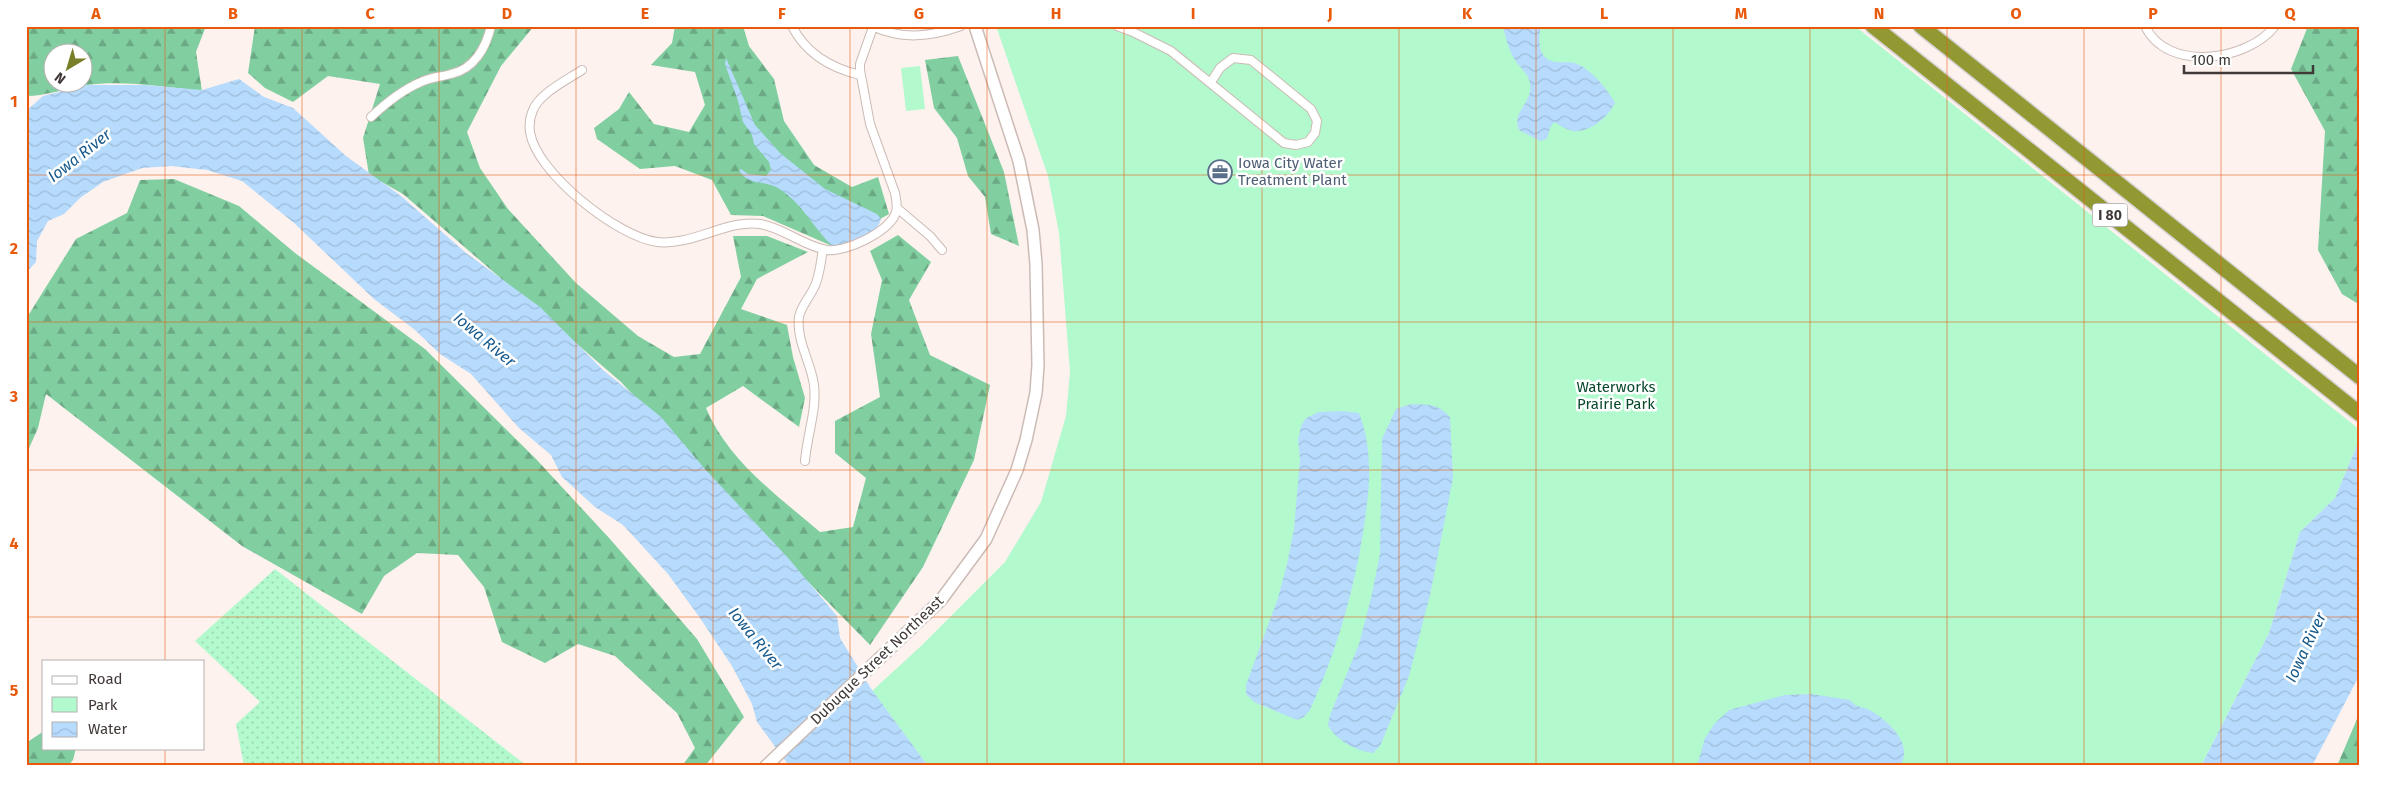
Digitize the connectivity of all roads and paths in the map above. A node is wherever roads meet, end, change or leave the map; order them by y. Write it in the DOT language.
graph roads {
  1 [pos="491,26"];
  2 [pos="792,26"];
  3 [pos="961,26"];
  4 [pos="975,26"];
  5 [pos="1117,26"];
  6 [pos="1873,26"];
  7 [pos="1921,26"];
  8 [pos="2145,26"];
  9 [pos="2275,26"];
  10 [pos="872,27"];
  11 [pos="582,70"];
  12 [pos="860,75"];
  13 [pos="1211,82"];
  14 [pos="371,118"];
  15 [pos="897,208"];
  16 [pos="823,249"];
  17 [pos="942,250"];
  18 [pos="2360,377"];
  19 [pos="2360,414"];
  20 [pos="805,461"];
  21 [pos="766,766"];
  1 -- 14 [label="street"];
  2 -- 12 [label="street"];
  3 -- 10 [label="street"];
  4 -- 21 [label="main road, Dubuque Street Northeast"];
  5 -- 13 [label="street"];
  6 -- 19 [label="highway, I 80"];
  7 -- 18 [label="highway, I 80"];
  8 -- 9 [label="street"];
  10 -- 12 [label="street"];
  11 -- 16 [label="street"];
  12 -- 15 [label="street"];
  13 -- 13 [label="street"];
  15 -- 16 [label="street"];
  15 -- 17 [label="street"];
  16 -- 20 [label="street"];
}
